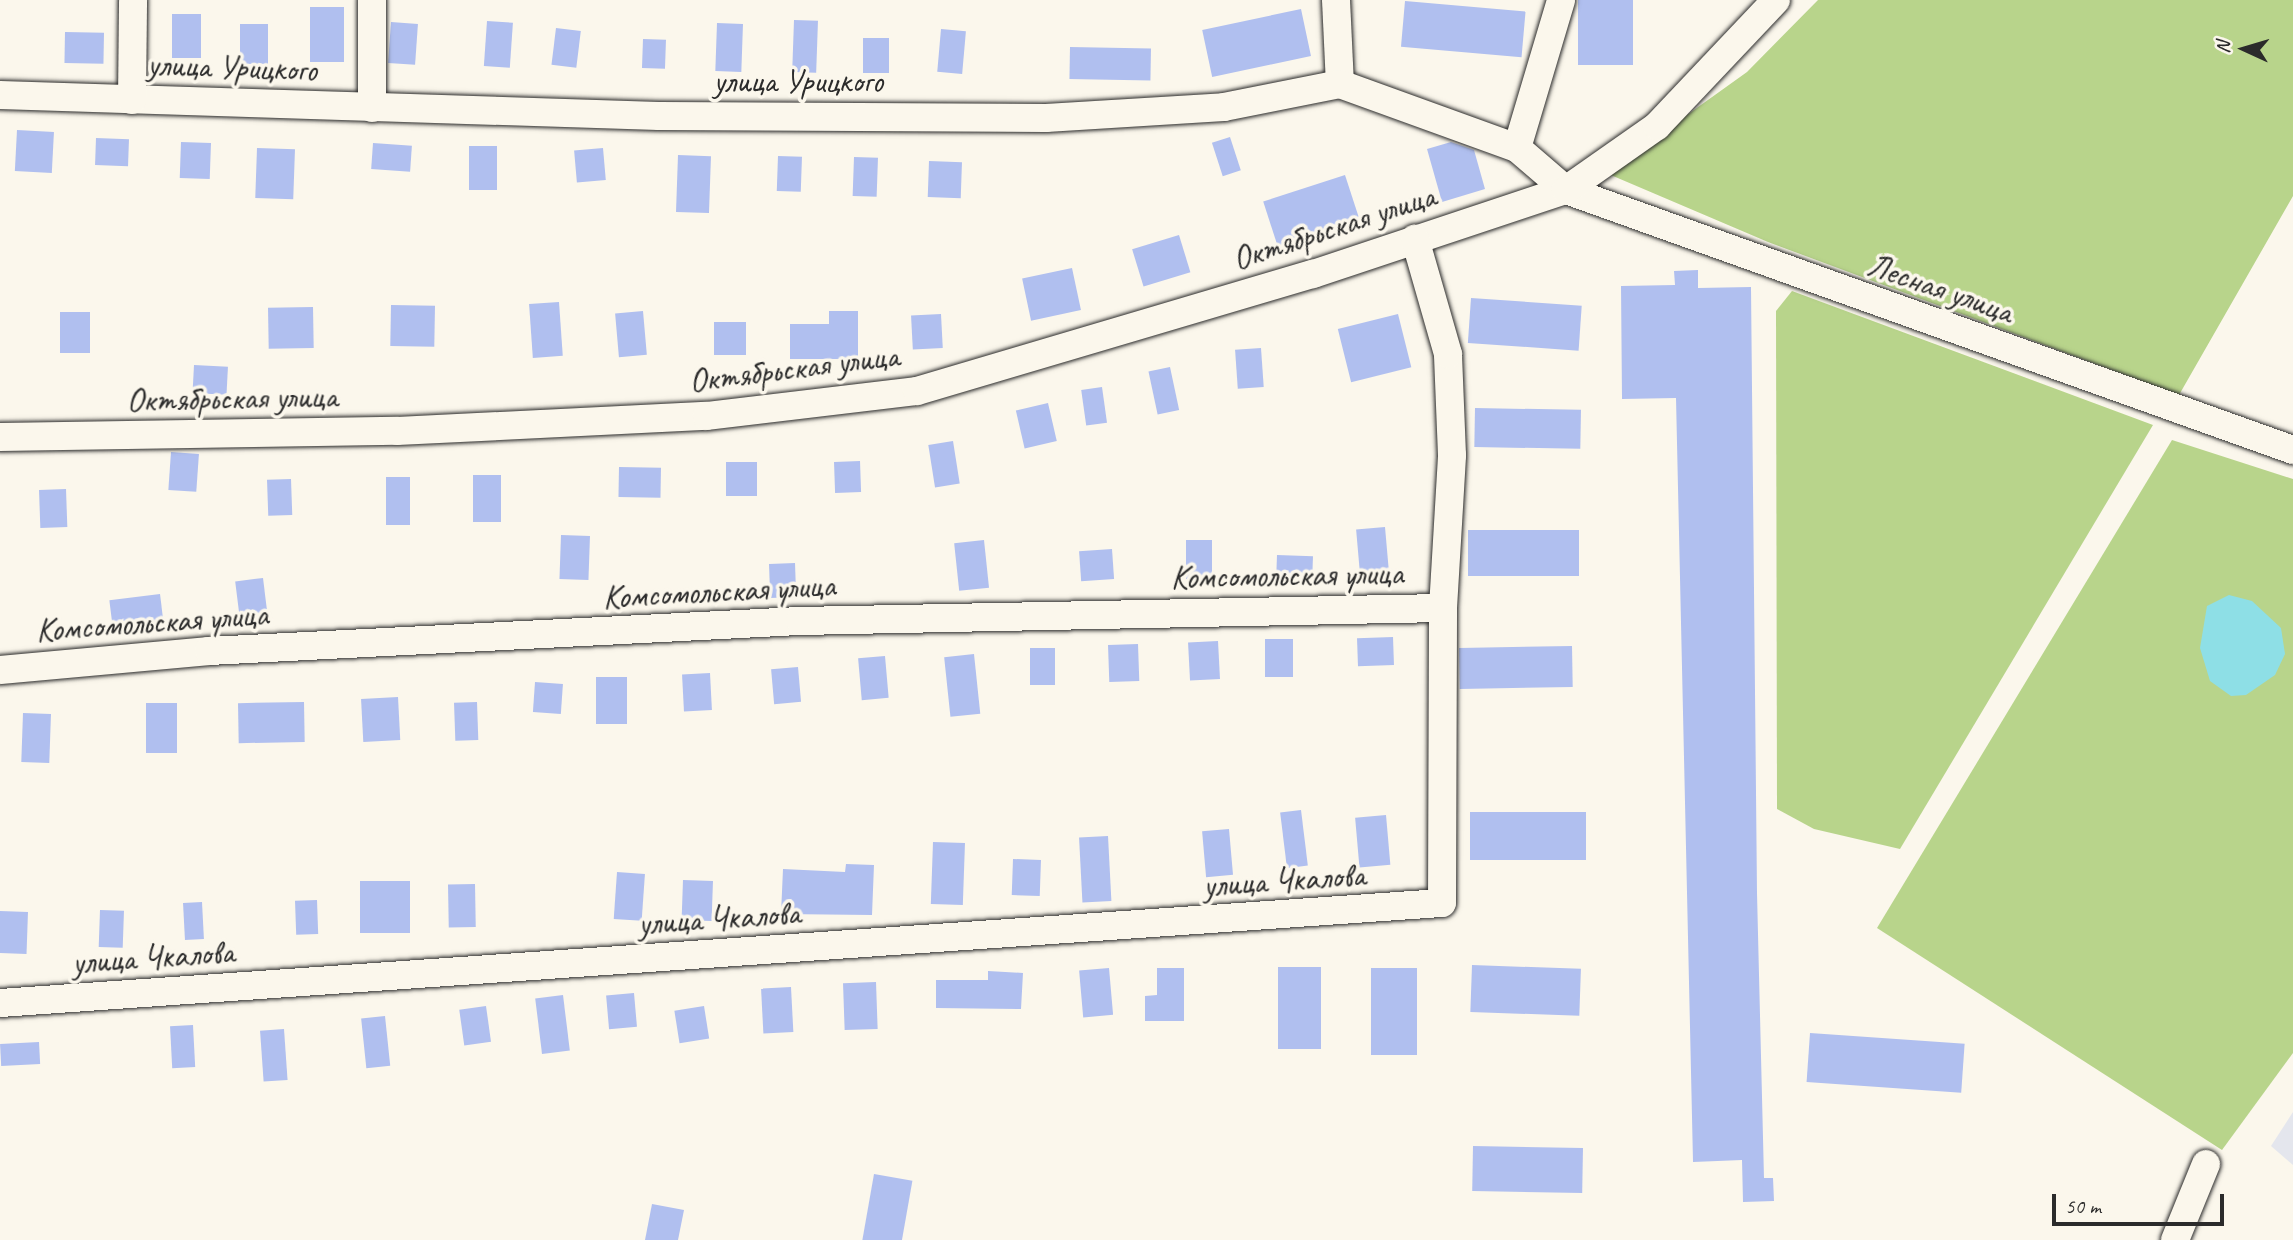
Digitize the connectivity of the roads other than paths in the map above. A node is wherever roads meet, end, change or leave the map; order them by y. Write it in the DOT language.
graph roads {
  1 [pos="134,0"];
  2 [pos="372,0"];
  3 [pos="1336,0"];
  4 [pos="1561,0"];
  5 [pos="1776,0"];
  6 [pos="1340,84"];
  7 [pos="0,95"];
  8 [pos="132,100"];
  9 [pos="372,108"];
  10 [pos="1517,148"];
  11 [pos="1566,190"];
  12 [pos="1415,239"];
  13 [pos="0,438"];
  14 [pos="2293,450"];
  15 [pos="1443,608"];
  16 [pos="0,670"];
  17 [pos="0,1003"];
  18 [pos="2206,1164"];
  19 [pos="2175,1240"];
  1 -- 8 [label="street"];
  2 -- 9 [label="street"];
  3 -- 6 [label="street"];
  4 -- 10 [label="street"];
  5 -- 11 [label="street, Октябрьская улица"];
  6 -- 9 [label="street, улица Урицкого"];
  6 -- 10 [label="street"];
  7 -- 8 [label="street, улица Урицкого"];
  8 -- 9 [label="street, улица Урицкого"];
  10 -- 11 [label="street"];
  11 -- 12 [label="street, Октябрьская улица"];
  11 -- 14 [label="street, Лесная улица"];
  12 -- 13 [label="street, Октябрьская улица"];
  12 -- 15 [label="street"];
  15 -- 16 [label="street, Комсомольская улица"];
  15 -- 17 [label="street, улица Чкалова"];
  18 -- 19 [label="street"];
}
